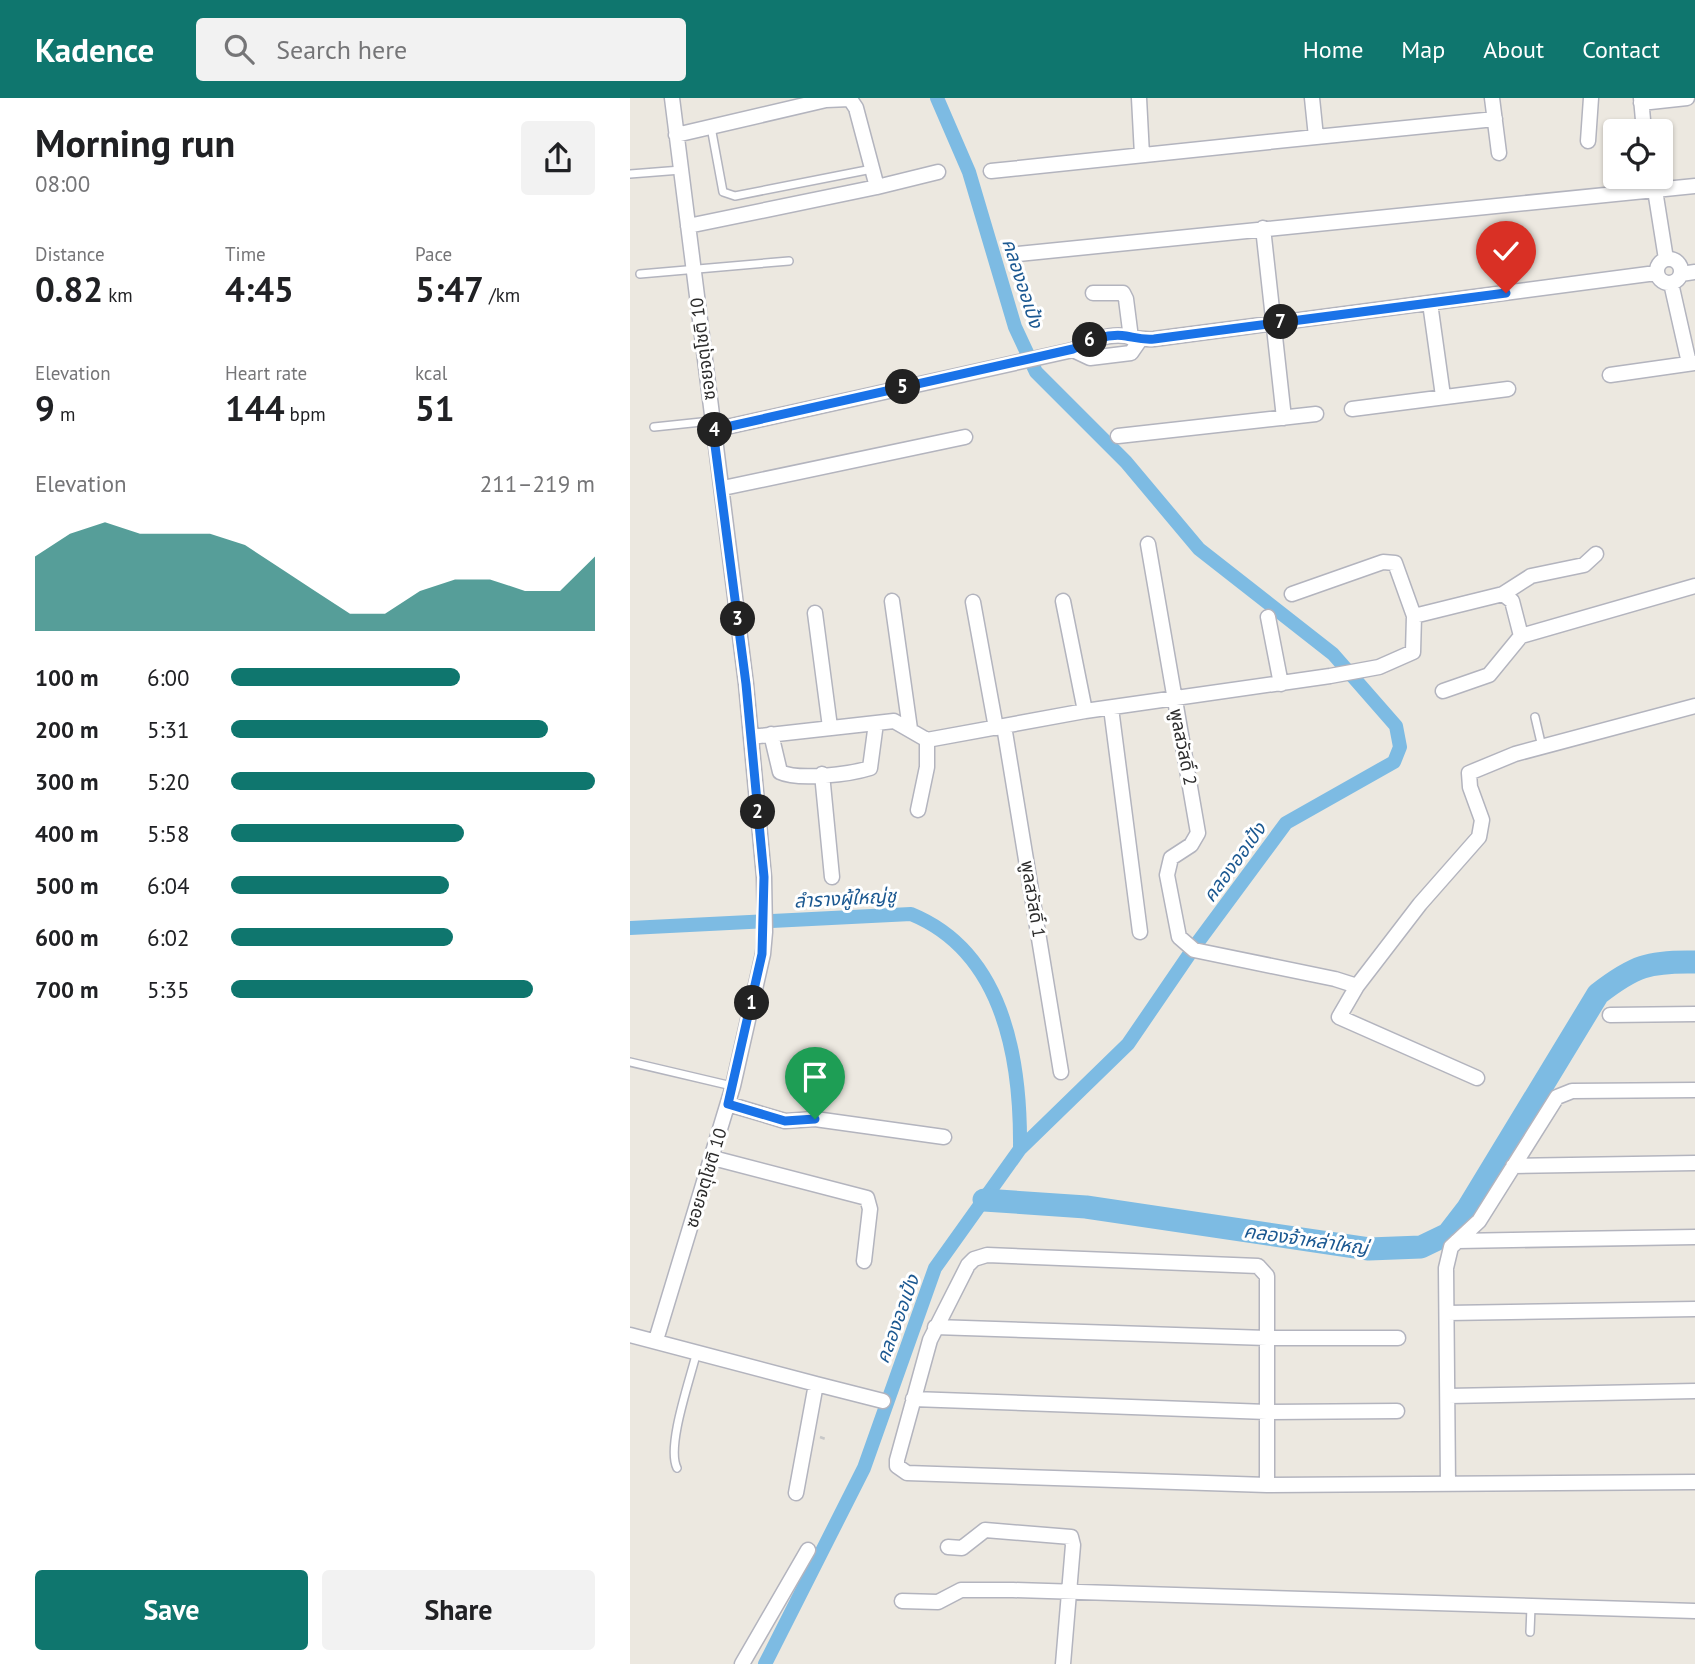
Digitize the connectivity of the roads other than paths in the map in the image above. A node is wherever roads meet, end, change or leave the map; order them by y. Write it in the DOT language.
graph roads {
  1 [pos="671,98"];
  2 [pos="1139,98"];
  3 [pos="1312,98"];
  4 [pos="1492,98"];
  5 [pos="1591,98"];
  6 [pos="1687,98"];
  7 [pos="1641,101"];
  8 [pos="1495,119"];
  9 [pos="1643,119"];
  10 [pos="711,126"];
  11 [pos="676,135"];
  12 [pos="1316,137"];
  13 [pos="1588,141"];
  14 [pos="1499,153"];
  15 [pos="1142,155"];
  16 [pos="873,169"];
  17 [pos="681,170"];
  18 [pos="991,171"];
  19 [pos="937,172"];
  20 [pos="630,174"];
  21 [pos="1695,186"];
  22 [pos="877,187"];
  23 [pos="1655,190"];
  24 [pos="688,226"];
  25 [pos="1263,228"];
  26 [pos="1018,254"];
  27 [pos="1666,259"];
  28 [pos="789,261"];
  29 [pos="693,270"];
  30 [pos="1657,273"];
  31 [pos="640,274"];
  32 [pos="1682,276"];
  33 [pos="1093,293"];
  34 [pos="1430,303"];
  35 [pos="1273,323"];
  36 [pos="1136,339"];
  37 [pos="1692,363"];
  38 [pos="1610,375"];
  39 [pos="1508,389"];
  40 [pos="1443,396"];
  41 [pos="1352,409"];
  42 [pos="1316,414"];
  43 [pos="1284,418"];
  44 [pos="712,425"];
  45 [pos="654,427"];
  46 [pos="1118,436"];
  47 [pos="965,437"];
  48 [pos="723,488"];
  49 [pos="1148,544"];
  50 [pos="1596,554"];
  51 [pos="1695,586"];
  52 [pos="1292,594"];
  53 [pos="1503,594"];
  54 [pos="892,601"];
  55 [pos="1063,601"];
  56 [pos="973,602"];
  57 [pos="815,613"];
  58 [pos="1414,616"];
  59 [pos="1268,617"];
  60 [pos="1521,636"];
  61 [pos="1281,684"];
  62 [pos="1443,691"];
  63 [pos="1174,699"];
  64 [pos="1695,706"];
  65 [pos="1111,708"];
  66 [pos="1085,711"];
  67 [pos="1535,717"];
  68 [pos="876,723"];
  69 [pos="830,727"];
  70 [pos="1000,727"];
  71 [pos="910,729"];
  72 [pos="771,734"];
  73 [pos="751,737"];
  74 [pos="927,740"];
  75 [pos="1542,747"];
  76 [pos="822,774"];
  77 [pos="918,810"];
  78 [pos="832,877"];
  79 [pos="1140,932"];
  80 [pos="1357,986"];
  81 [pos="1695,1014"];
  82 [pos="1610,1015"];
  83 [pos="630,1062"];
  84 [pos="1061,1072"];
  85 [pos="1477,1078"];
  86 [pos="733,1086"];
  87 [pos="1695,1090"];
  88 [pos="728,1104"];
  89 [pos="944,1138"];
  90 [pos="713,1158"];
  91 [pos="1695,1164"];
  92 [pos="1513,1166"];
  93 [pos="1695,1237"];
  94 [pos="1457,1241"];
  95 [pos="864,1261"];
  96 [pos="1695,1309"];
  97 [pos="1447,1313"];
  98 [pos="935,1327"];
  99 [pos="630,1335"];
  100 [pos="1267,1338"];
  101 [pos="1398,1338"];
  102 [pos="656,1340"];
  103 [pos="697,1351"];
  104 [pos="816,1384"];
  105 [pos="1695,1391"];
  106 [pos="1448,1396"];
  107 [pos="913,1399"];
  108 [pos="883,1401"];
  109 [pos="1397,1411"];
  110 [pos="1267,1412"];
  111 [pos="677,1468"];
  112 [pos="1695,1482"];
  113 [pos="1448,1484"];
  114 [pos="1267,1485"];
  115 [pos="796,1493"];
  116 [pos="948,1547"];
  117 [pos="808,1550"];
  118 [pos="1068,1594"];
  119 [pos="902,1601"];
  120 [pos="1531,1606"];
  121 [pos="1695,1611"];
  122 [pos="1530,1632"];
  123 [pos="742,1664"];
  124 [pos="1063,1664"];
  1 -- 11 [label="street, ซอยจตุโชติ 10"];
  2 -- 15 [label="street"];
  3 -- 12 [label="street"];
  4 -- 8 [label="street"];
  5 -- 13 [label="street"];
  6 -- 7 [label="street"];
  7 -- 9 [label="street"];
  8 -- 12 [label="street"];
  8 -- 14 [label="street"];
  10 -- 11 [label="street"];
  10 -- 16 [label="street"];
  10 -- 16 [label="lane"];
  11 -- 17 [label="street, ซอยจตุโชติ 10"];
  12 -- 15 [label="street"];
  15 -- 18 [label="street"];
  16 -- 22 [label="street"];
  17 -- 20 [label="lane"];
  17 -- 24 [label="street, ซอยจตุโชติ 10"];
  19 -- 22 [label="street"];
  21 -- 23 [label="street"];
  22 -- 24 [label="street"];
  23 -- 25 [label="street"];
  23 -- 27 [label="street"];
  24 -- 29 [label="street, ซอยจตุโชติ 10"];
  25 -- 26 [label="street"];
  25 -- 35 [label="street"];
  27 -- 30 [label="street"];
  27 -- 32 [label="street"];
  28 -- 29 [label="lane"];
  29 -- 31 [label="lane"];
  29 -- 44 [label="street, ซอยจตุโชติ 10"];
  30 -- 32 [label="street"];
  30 -- 34 [label="street"];
  32 -- 37 [label="street"];
  33 -- 36 [label="street"];
  34 -- 35 [label="street"];
  34 -- 40 [label="street"];
  35 -- 36 [label="street"];
  35 -- 43 [label="street"];
  36 -- 44 [label="street"];
  37 -- 38 [label="street"];
  39 -- 40 [label="street"];
  40 -- 41 [label="street"];
  42 -- 43 [label="street"];
  43 -- 46 [label="street"];
  44 -- 45 [label="lane"];
  44 -- 48 [label="street, ซอยจตุโชติ 10"];
  47 -- 48 [label="street"];
  48 -- 73 [label="street, ซอยจตุโชติ 10"];
  49 -- 63 [label="street, พูลสวัสดิ์ 2"];
  50 -- 53 [label="street"];
  51 -- 60 [label="street"];
  52 -- 58 [label="street"];
  53 -- 58 [label="street"];
  53 -- 60 [label="street"];
  54 -- 71 [label="street"];
  55 -- 66 [label="street"];
  56 -- 70 [label="street, พูลสวัสดิ์ 1"];
  57 -- 69 [label="street"];
  58 -- 61 [label="street"];
  59 -- 61 [label="street"];
  60 -- 62 [label="street"];
  61 -- 63 [label="street"];
  63 -- 65 [label="street"];
  63 -- 80 [label="street, พูลสวัสดิ์ 2"];
  64 -- 75 [label="street"];
  65 -- 66 [label="street"];
  65 -- 79 [label="street"];
  66 -- 70 [label="street"];
  67 -- 75 [label="lane"];
  68 -- 69 [label="street"];
  68 -- 71 [label="street"];
  68 -- 76 [label="street"];
  69 -- 72 [label="street"];
  70 -- 74 [label="street"];
  70 -- 84 [label="street, พูลสวัสดิ์ 1"];
  71 -- 74 [label="street"];
  72 -- 73 [label="street"];
  72 -- 76 [label="street"];
  73 -- 86 [label="street, ซอยจตุโชติ 10"];
  74 -- 77 [label="street"];
  75 -- 80 [label="street"];
  76 -- 78 [label="street"];
  80 -- 85 [label="street"];
  81 -- 82 [label="street"];
  83 -- 86 [label="lane"];
  86 -- 88 [label="street, ซอยจตุโชติ 10"];
  87 -- 92 [label="street"];
  88 -- 89 [label="street"];
  88 -- 90 [label="street, ซอยจตุโชติ 10"];
  90 -- 95 [label="street"];
  90 -- 102 [label="street, ซอยจตุโชติ 10"];
  91 -- 92 [label="street"];
  92 -- 94 [label="street"];
  93 -- 94 [label="street"];
  94 -- 97 [label="street"];
  96 -- 97 [label="street"];
  97 -- 106 [label="street"];
  98 -- 100 [label="street"];
  98 -- 100 [label="street"];
  98 -- 107 [label="street"];
  99 -- 102 [label="street"];
  100 -- 101 [label="street"];
  100 -- 110 [label="street"];
  102 -- 103 [label="street"];
  103 -- 104 [label="street"];
  103 -- 111 [label="lane"];
  104 -- 108 [label="street"];
  104 -- 115 [label="street"];
  105 -- 106 [label="street"];
  106 -- 113 [label="street"];
  107 -- 110 [label="street"];
  107 -- 114 [label="street"];
  109 -- 110 [label="street"];
  110 -- 114 [label="street"];
  112 -- 113 [label="street"];
  113 -- 114 [label="street"];
  116 -- 118 [label="street"];
  117 -- 123 [label="street"];
  118 -- 119 [label="street"];
  118 -- 120 [label="street"];
  118 -- 124 [label="street"];
  120 -- 121 [label="street"];
  120 -- 122 [label="lane"];
}
